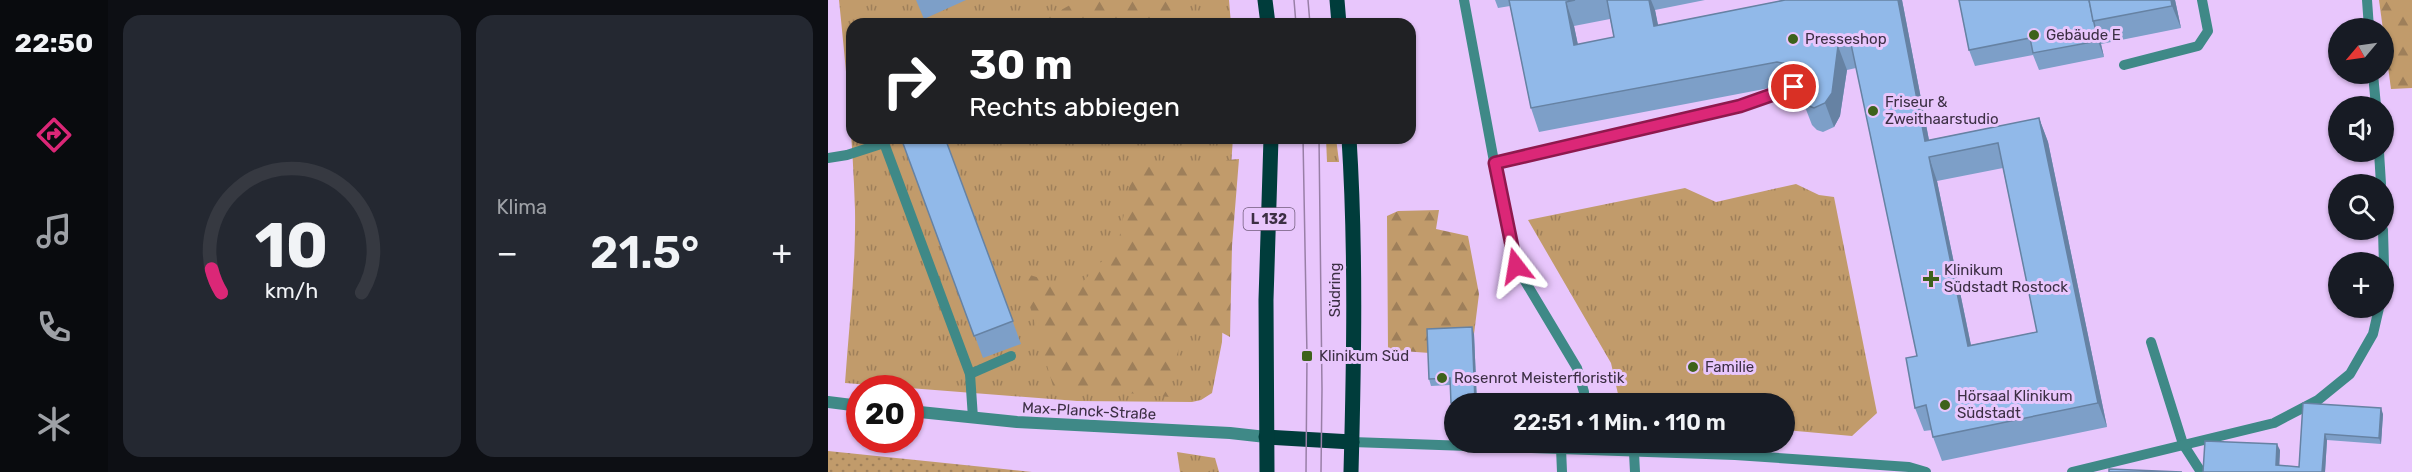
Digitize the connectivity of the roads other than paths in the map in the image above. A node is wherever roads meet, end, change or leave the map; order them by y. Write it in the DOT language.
graph roads {
  1 [pos="1265,0"];
  2 [pos="1337,0"];
  3 [pos="1464,0"];
  4 [pos="2202,0"];
  5 [pos="2367,0"];
  6 [pos="1267,18"];
  7 [pos="1338,18"];
  8 [pos="2368,18"];
  9 [pos="2124,65"];
  10 [pos="1794,87"];
  11 [pos="881,144"];
  12 [pos="884,144"];
  13 [pos="1271,144"];
  14 [pos="1349,144"];
  15 [pos="828,158"];
  16 [pos="1495,163"];
  17 [pos="2377,318"];
  18 [pos="2151,342"];
  19 [pos="1011,356"];
  20 [pos="970,374"];
  21 [pos="1584,393"];
  22 [pos="828,402"];
  23 [pos="846,404"];
  24 [pos="924,413"];
  25 [pos="973,418"];
  26 [pos="1266,437"];
  27 [pos="1352,442"];
  28 [pos="2183,444"];
  29 [pos="1444,445"];
  30 [pos="1561,453"];
  31 [pos="1634,453"];
  32 [pos="1909,469"];
  33 [pos="1267,472"];
  34 [pos="1351,472"];
  35 [pos="1562,472"];
  36 [pos="1635,472"];
  37 [pos="1926,472"];
  38 [pos="2072,472"];
  39 [pos="2201,472"];
  1 -- 6 [label="main road"];
  2 -- 7 [label="main road"];
  3 -- 16 [label="lane"];
  4 -- 9 [label="lane"];
  5 -- 8 [label="lane"];
  10 -- 16 [label="lane"];
  11 -- 15 [label="lane"];
  12 -- 20 [label="lane"];
  13 -- 26 [label="main road, L 132"];
  14 -- 27 [label="main road, Südring"];
  16 -- 21 [label="lane"];
  17 -- 28 [label="lane"];
  18 -- 28 [label="lane"];
  19 -- 20 [label="lane"];
  20 -- 25 [label="lane"];
  22 -- 23 [label="street"];
  24 -- 25 [label="street, Max-Planck-Straße"];
  25 -- 26 [label="street, Max-Planck-Straße"];
  26 -- 27 [label="main road"];
  26 -- 33 [label="main road, L 132"];
  27 -- 29 [label="lane"];
  27 -- 34 [label="main road, Südring"];
  28 -- 38 [label="lane"];
  28 -- 39 [label="lane"];
  30 -- 35 [label="lane"];
  31 -- 32 [label="lane"];
  31 -- 36 [label="lane"];
  32 -- 37 [label="lane"];
}
